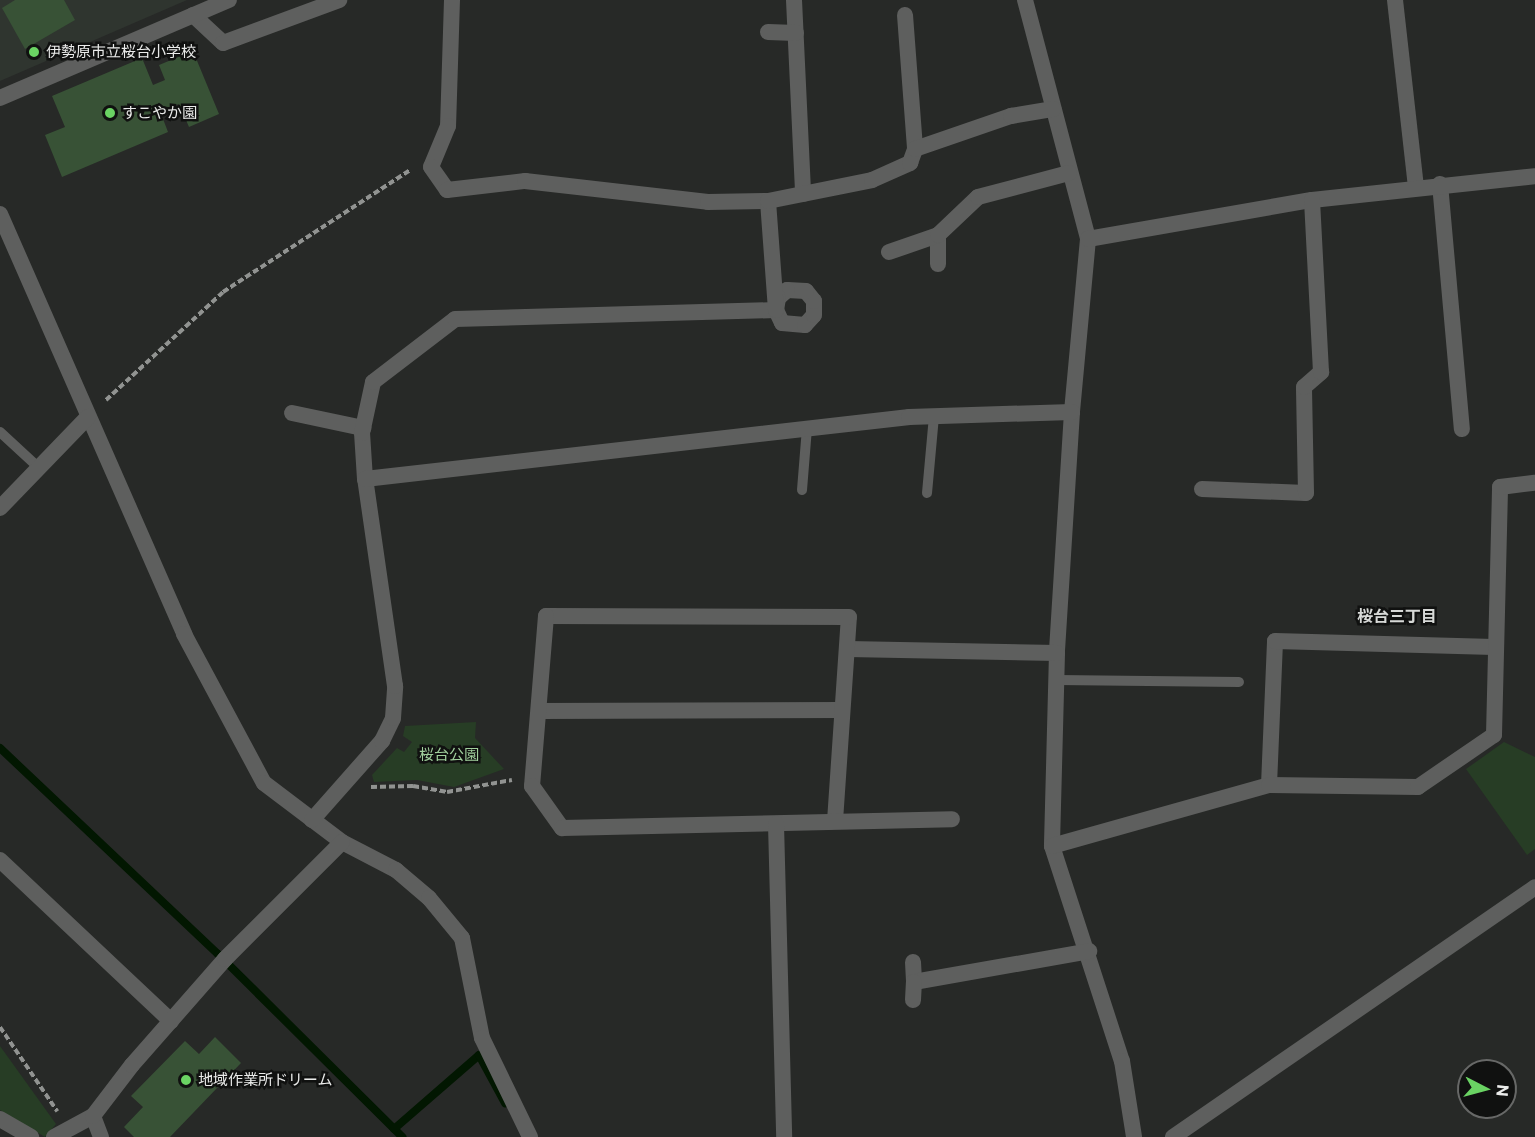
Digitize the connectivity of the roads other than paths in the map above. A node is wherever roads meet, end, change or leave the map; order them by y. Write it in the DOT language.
graph roads {
  1 [pos="229,0"];
  2 [pos="339,0"];
  3 [pos="452,0"];
  4 [pos="794,0"];
  5 [pos="1025,0"];
  6 [pos="1395,0"];
  7 [pos="193,15"];
  8 [pos="905,15"];
  9 [pos="768,32"];
  10 [pos="796,33"];
  11 [pos="0,98"];
  12 [pos="1053,109"];
  13 [pos="915,149"];
  14 [pos="1069,173"];
  15 [pos="1535,176"];
  16 [pos="1440,184"];
  17 [pos="1416,186"];
  18 [pos="803,194"];
  19 [pos="1312,200"];
  20 [pos="768,201"];
  21 [pos="0,214"];
  22 [pos="4,235"];
  23 [pos="938,235"];
  24 [pos="1088,239"];
  25 [pos="889,252"];
  26 [pos="938,264"];
  27 [pos="1072,412"];
  28 [pos="292,413"];
  29 [pos="934,416"];
  30 [pos="88,417"];
  31 [pos="363,428"];
  32 [pos="807,428"];
  33 [pos="1462,429"];
  34 [pos="0,432"];
  35 [pos="39,468"];
  36 [pos="365,479"];
  37 [pos="1535,483"];
  38 [pos="1202,489"];
  39 [pos="802,490"];
  40 [pos="927,493"];
  41 [pos="0,508"];
  42 [pos="1494,647"];
  43 [pos="848,649"];
  44 [pos="1057,653"];
  45 [pos="1057,680"];
  46 [pos="1239,682"];
  47 [pos="842,710"];
  48 [pos="539,711"];
  49 [pos="1269,785"];
  50 [pos="952,819"];
  51 [pos="312,820"];
  52 [pos="835,821"];
  53 [pos="776,824"];
  54 [pos="342,842"];
  55 [pos="1052,846"];
  56 [pos="0,860"];
  57 [pos="1535,887"];
  58 [pos="1089,951"];
  59 [pos="914,962"];
  60 [pos="915,982"];
  61 [pos="913,1000"];
  62 [pos="171,1022"];
  63 [pos="93,1116"];
  64 [pos="0,1119"];
  65 [pos="31,1137"];
  66 [pos="54,1137"];
  67 [pos="101,1137"];
  68 [pos="530,1137"];
  69 [pos="784,1137"];
  70 [pos="1134,1137"];
  71 [pos="1173,1137"];
  1 -- 7 [label="street"];
  2 -- 7 [label="street"];
  3 -- 20 [label="street"];
  4 -- 10 [label="street"];
  5 -- 12 [label="street"];
  6 -- 17 [label="street"];
  7 -- 11 [label="street"];
  8 -- 13 [label="street"];
  9 -- 10 [label="street"];
  10 -- 18 [label="street"];
  12 -- 13 [label="street"];
  12 -- 14 [label="street"];
  13 -- 18 [label="street"];
  14 -- 23 [label="street"];
  14 -- 24 [label="street"];
  15 -- 16 [label="street"];
  16 -- 17 [label="street"];
  16 -- 33 [label="street"];
  17 -- 19 [label="street"];
  18 -- 20 [label="street"];
  19 -- 24 [label="street"];
  19 -- 38 [label="street"];
  20 -- 31 [label="street"];
  21 -- 22 [label="street"];
  22 -- 30 [label="street"];
  23 -- 25 [label="street"];
  23 -- 26 [label="street"];
  24 -- 27 [label="street"];
  27 -- 29 [label="street"];
  27 -- 44 [label="street"];
  28 -- 31 [label="street"];
  29 -- 32 [label="street"];
  29 -- 40 [label="lane"];
  30 -- 35 [label="street"];
  30 -- 51 [label="street"];
  31 -- 36 [label="street"];
  32 -- 36 [label="street"];
  32 -- 39 [label="lane"];
  34 -- 35 [label="lane"];
  35 -- 41 [label="street"];
  36 -- 51 [label="street"];
  37 -- 42 [label="street"];
  42 -- 49 [label="street"];
  42 -- 49 [label="street"];
  43 -- 44 [label="street"];
  43 -- 47 [label="street"];
  43 -- 48 [label="street"];
  44 -- 45 [label="street"];
  45 -- 46 [label="lane"];
  45 -- 55 [label="street"];
  47 -- 48 [label="street"];
  47 -- 52 [label="street"];
  48 -- 53 [label="street"];
  49 -- 55 [label="street"];
  50 -- 52 [label="street"];
  51 -- 54 [label="street"];
  52 -- 53 [label="street"];
  53 -- 69 [label="street"];
  54 -- 62 [label="street"];
  54 -- 68 [label="street"];
  55 -- 58 [label="street"];
  56 -- 62 [label="street"];
  57 -- 71 [label="street"];
  58 -- 60 [label="street"];
  58 -- 70 [label="street"];
  59 -- 60 [label="street"];
  60 -- 61 [label="street"];
  62 -- 63 [label="street"];
  63 -- 66 [label="street"];
  63 -- 67 [label="street"];
  64 -- 65 [label="street"];
}
